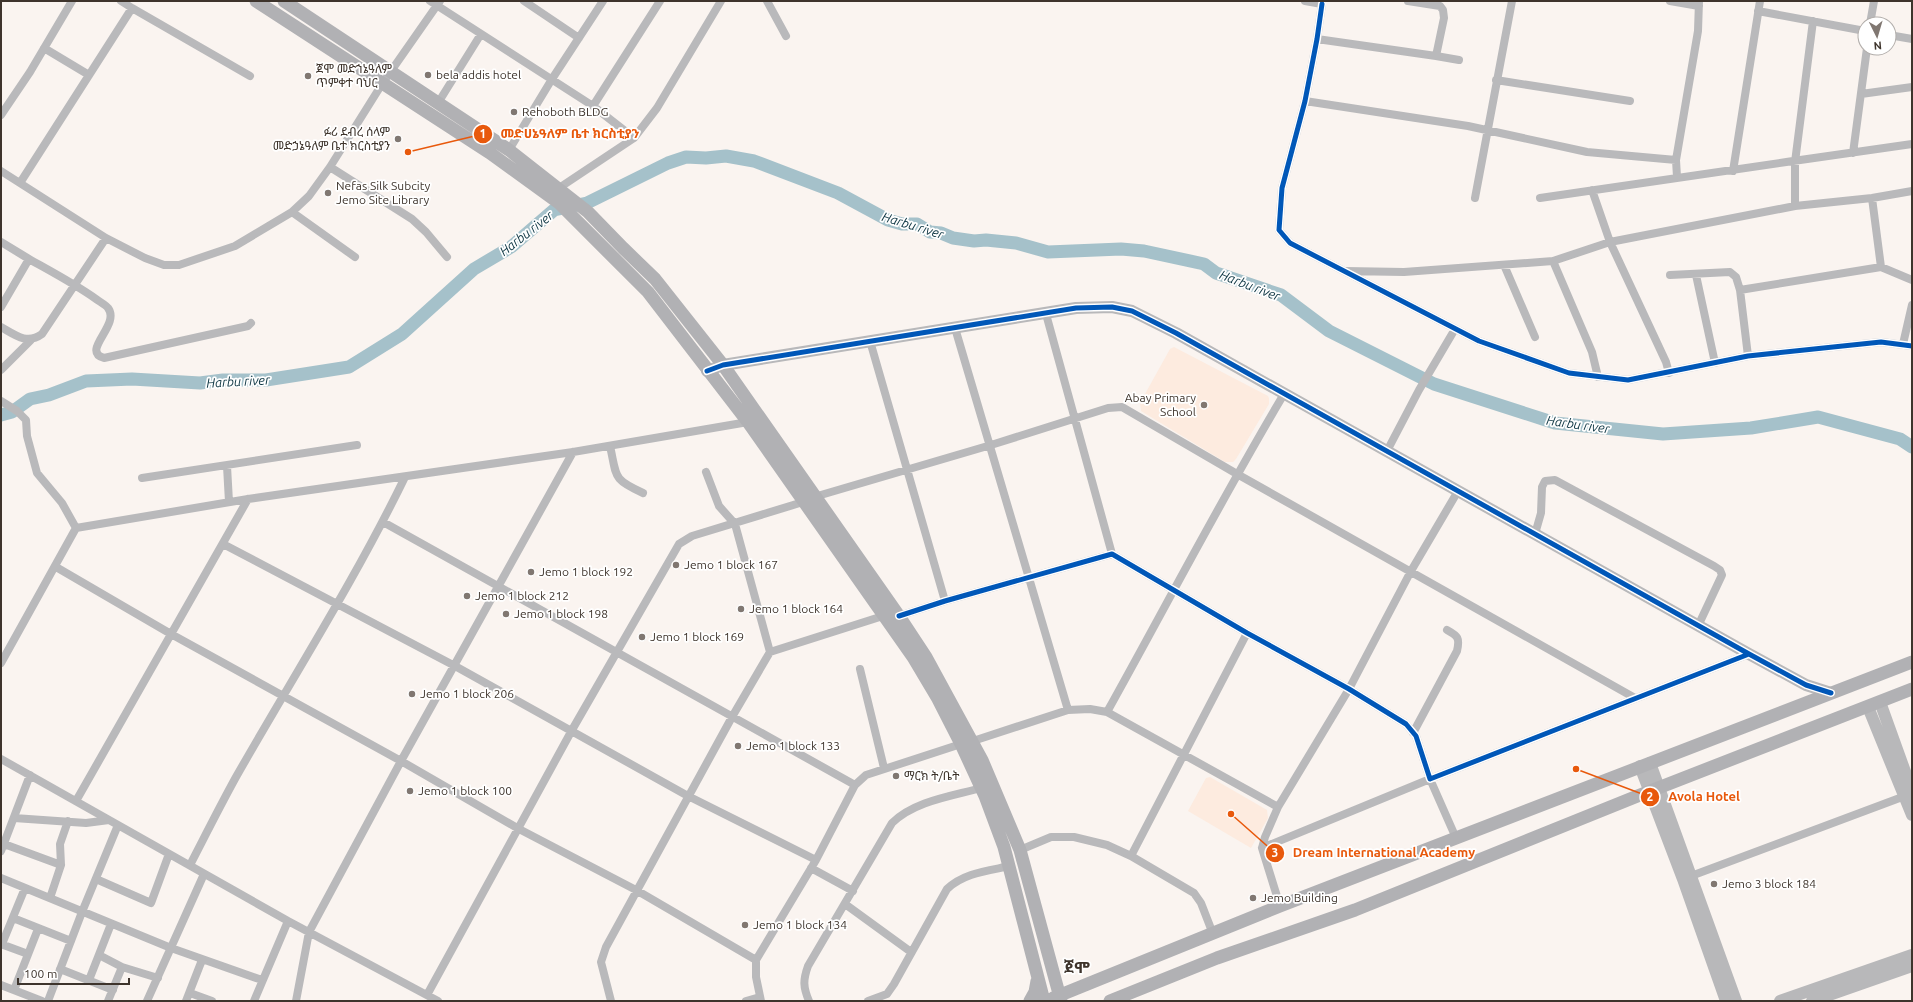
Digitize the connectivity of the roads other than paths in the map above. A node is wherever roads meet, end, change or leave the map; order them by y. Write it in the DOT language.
graph roads {
  1 [pos="72,1"];
  2 [pos="121,1"];
  3 [pos="256,1"];
  4 [pos="284,1"];
  5 [pos="524,1"];
  6 [pos="603,1"];
  7 [pos="660,1"];
  8 [pos="721,1"];
  9 [pos="767,1"];
  10 [pos="1305,1"];
  11 [pos="1408,1"];
  12 [pos="1512,1"];
  13 [pos="1670,1"];
  14 [pos="1760,1"];
  15 [pos="1874,1"];
  16 [pos="435,2"];
  17 [pos="1322,2"];
  18 [pos="1699,3"];
  19 [pos="535,4"];
  20 [pos="132,8"];
  21 [pos="1758,11"];
  22 [pos="1871,16"];
  23 [pos="1813,21"];
  24 [pos="1857,29"];
  25 [pos="481,34"];
  26 [pos="786,36"];
  27 [pos="1897,36"];
  28 [pos="579,38"];
  29 [pos="1317,39"];
  30 [pos="1912,39"];
  31 [pos="44,48"];
  32 [pos="1436,56"];
  33 [pos="1866,56"];
  34 [pos="1459,60"];
  35 [pos="392,71"];
  36 [pos="90,75"];
  37 [pos="250,76"];
  38 [pos="552,79"];
  39 [pos="1496,80"];
  40 [pos="382,84"];
  41 [pos="1912,87"];
  42 [pos="1861,94"];
  43 [pos="1305,101"];
  44 [pos="1630,101"];
  45 [pos="438,103"];
  46 [pos="593,106"];
  47 [pos="1,115"];
  48 [pos="1487,130"];
  49 [pos="634,138"];
  50 [pos="1912,144"];
  51 [pos="509,150"];
  52 [pos="1854,153"];
  53 [pos="1676,160"];
  54 [pos="1795,162"];
  55 [pos="330,167"];
  56 [pos="1,171"];
  57 [pos="1733,171"];
  58 [pos="1677,177"];
  59 [pos="20,183"];
  60 [pos="1592,190"];
  61 [pos="1912,191"];
  62 [pos="555,196"];
  63 [pos="1475,198"];
  64 [pos="1540,198"];
  65 [pos="1872,198"];
  66 [pos="1795,206"];
  67 [pos="574,208"];
  68 [pos="292,212"];
  69 [pos="106,238"];
  70 [pos="1,242"];
  71 [pos="1610,242"];
  72 [pos="355,257"];
  73 [pos="447,257"];
  74 [pos="29,259"];
  75 [pos="1553,261"];
  76 [pos="1504,264"];
  77 [pos="1881,267"];
  78 [pos="1343,271"];
  79 [pos="1670,275"];
  80 [pos="1696,275"];
  81 [pos="1912,280"];
  82 [pos="75,284"];
  83 [pos="1740,290"];
  84 [pos="4,296"];
  85 [pos="1912,305"];
  86 [pos="1,307"];
  87 [pos="1046,314"];
  88 [pos="251,323"];
  89 [pos="1,327"];
  90 [pos="955,328"];
  91 [pos="1455,328"];
  92 [pos="1535,337"];
  93 [pos="30,340"];
  94 [pos="870,341"];
  95 [pos="1903,344"];
  96 [pos="1912,346"];
  97 [pos="1748,356"];
  98 [pos="1715,363"];
  99 [pos="723,365"];
  100 [pos="1,370"];
  101 [pos="707,371"];
  102 [pos="1669,374"];
  103 [pos="1598,377"];
  104 [pos="1284,394"];
  105 [pos="1,402"];
  106 [pos="1075,419"];
  107 [pos="748,422"];
  108 [pos="357,445"];
  109 [pos="991,445"];
  110 [pos="610,446"];
  111 [pos="1386,451"];
  112 [pos="573,452"];
  113 [pos="227,466"];
  114 [pos="906,469"];
  115 [pos="706,472"];
  116 [pos="1237,474"];
  117 [pos="405,477"];
  118 [pos="142,478"];
  119 [pos="1458,491"];
  120 [pos="643,493"];
  121 [pos="248,499"];
  122 [pos="809,500"];
  123 [pos="229,502"];
  124 [pos="383,522"];
  125 [pos="734,524"];
  126 [pos="76,528"];
  127 [pos="1535,534"];
  128 [pos="223,544"];
  129 [pos="1112,554"];
  130 [pos="56,567"];
  131 [pos="1411,570"];
  132 [pos="1028,578"];
  133 [pos="868,584"];
  134 [pos="499,588"];
  135 [pos="1175,590"];
  136 [pos="945,601"];
  137 [pos="338,604"];
  138 [pos="883,616"];
  139 [pos="899,616"];
  140 [pos="1698,626"];
  141 [pos="1447,630"];
  142 [pos="1247,633"];
  143 [pos="171,634"];
  144 [pos="617,651"];
  145 [pos="770,652"];
  146 [pos="1749,654"];
  147 [pos="1912,662"];
  148 [pos="1,663"];
  149 [pos="455,666"];
  150 [pos="860,669"];
  151 [pos="1806,685"];
  152 [pos="1349,689"];
  153 [pos="1912,689"];
  154 [pos="1831,693"];
  155 [pos="284,696"];
  156 [pos="1635,698"];
  157 [pos="1812,701"];
  158 [pos="1874,704"];
  159 [pos="1068,710"];
  160 [pos="1107,712"];
  161 [pos="732,717"];
  162 [pos="572,730"];
  163 [pos="1413,733"];
  164 [pos="967,742"];
  165 [pos="1185,755"];
  166 [pos="1,759"];
  167 [pos="401,761"];
  168 [pos="1645,764"];
  169 [pos="884,768"];
  170 [pos="30,775"];
  171 [pos="1430,779"];
  172 [pos="855,785"];
  173 [pos="981,788"];
  174 [pos="1655,790"];
  175 [pos="1908,793"];
  176 [pos="688,796"];
  177 [pos="76,801"];
  178 [pos="1278,807"];
  179 [pos="1912,815"];
  180 [pos="14,818"];
  181 [pos="109,820"];
  182 [pos="68,821"];
  183 [pos="118,825"];
  184 [pos="519,829"];
  185 [pos="1456,838"];
  186 [pos="2,848"];
  187 [pos="1262,848"];
  188 [pos="1020,850"];
  189 [pos="169,854"];
  190 [pos="1132,856"];
  191 [pos="816,860"];
  192 [pos="61,865"];
  193 [pos="190,866"];
  194 [pos="1010,866"];
  195 [pos="811,868"];
  196 [pos="204,874"];
  197 [pos="1692,876"];
  198 [pos="1,878"];
  199 [pos="96,879"];
  200 [pos="25,888"];
  201 [pos="636,890"];
  202 [pos="853,891"];
  203 [pos="50,898"];
  204 [pos="846,904"];
  205 [pos="1280,906"];
  206 [pos="82,912"];
  207 [pos="13,918"];
  208 [pos="288,921"];
  209 [pos="112,924"];
  210 [pos="38,929"];
  211 [pos="309,932"];
  212 [pos="1213,934"];
  213 [pos="71,941"];
  214 [pos="2,944"];
  215 [pos="171,948"];
  216 [pos="911,952"];
  217 [pos="28,954"];
  218 [pos="99,955"];
  219 [pos="1912,955"];
  220 [pos="202,960"];
  221 [pos="756,960"];
  222 [pos="1912,966"];
  223 [pos="122,967"];
  224 [pos="60,969"];
  225 [pos="1037,977"];
  226 [pos="158,978"];
  227 [pos="1055,978"];
  228 [pos="89,980"];
  229 [pos="262,980"];
  230 [pos="1,985"];
  231 [pos="1085,985"];
  232 [pos="14,990"];
  233 [pos="113,990"];
  234 [pos="1825,991"];
  235 [pos="190,993"];
  236 [pos="427,995"];
  237 [pos="26,998"];
  238 [pos="1061,998"];
  239 [pos="760,999"];
  240 [pos="42,1001"];
  241 [pos="48,1001"];
  242 [pos="108,1001"];
  243 [pos="147,1001"];
  244 [pos="186,1001"];
  245 [pos="212,1001"];
  246 [pos="254,1001"];
  247 [pos="296,1001"];
  248 [pos="438,1001"];
  249 [pos="611,1001"];
  250 [pos="746,1001"];
  251 [pos="809,1001"];
  252 [pos="868,1001"];
  253 [pos="1030,1001"];
  254 [pos="1045,1001"];
  255 [pos="1110,1001"];
  256 [pos="1726,1001"];
  257 [pos="1736,1001"];
  258 [pos="1780,1001"];
  259 [pos="1812,1001"];
  1 -- 31 [label="street"];
  2 -- 20 [label="street"];
  3 -- 40 [label="main road"];
  4 -- 35 [label="main road"];
  5 -- 19 [label="street"];
  6 -- 28 [label="street"];
  7 -- 46 [label="street"];
  8 -- 49 [label="street"];
  9 -- 26 [label="street"];
  10 -- 17 [label="street"];
  11 -- 32 [label="street"];
  12 -- 39 [label="street"];
  13 -- 18 [label="street"];
  14 -- 21 [label="street"];
  15 -- 22 [label="street"];
  16 -- 25 [label="street"];
  16 -- 35 [label="street"];
  17 -- 29 [label="street"];
  18 -- 53 [label="street"];
  19 -- 28 [label="street"];
  20 -- 36 [label="street"];
  20 -- 37 [label="street"];
  21 -- 23 [label="street"];
  21 -- 57 [label="street"];
  23 -- 24 [label="street"];
  23 -- 54 [label="street"];
  25 -- 38 [label="street"];
  25 -- 45 [label="street"];
  27 -- 30 [label="street"];
  28 -- 38 [label="street"];
  29 -- 32 [label="street"];
  29 -- 43 [label="street"];
  31 -- 36 [label="street"];
  31 -- 47 [label="street"];
  32 -- 34 [label="street"];
  33 -- 42 [label="street"];
  35 -- 40 [label="street"];
  35 -- 45 [label="main road"];
  36 -- 59 [label="street"];
  38 -- 46 [label="street"];
  38 -- 51 [label="street"];
  39 -- 44 [label="street"];
  39 -- 48 [label="street"];
  40 -- 55 [label="street"];
  40 -- 62 [label="main road"];
  41 -- 42 [label="street"];
  42 -- 52 [label="street"];
  43 -- 48 [label="street"];
  43 -- 78 [label="street"];
  45 -- 51 [label="main road"];
  46 -- 49 [label="street"];
  48 -- 53 [label="street"];
  48 -- 63 [label="street"];
  49 -- 62 [label="street"];
  50 -- 52 [label="street"];
  51 -- 62 [label="main road"];
  52 -- 54 [label="street"];
  53 -- 58 [label="street"];
  54 -- 57 [label="street"];
  54 -- 66 [label="street"];
  55 -- 68 [label="street"];
  55 -- 73 [label="street"];
  56 -- 59 [label="street"];
  57 -- 58 [label="street"];
  58 -- 60 [label="street"];
  59 -- 69 [label="street"];
  60 -- 64 [label="street"];
  60 -- 71 [label="street"];
  61 -- 65 [label="street"];
  62 -- 67 [label="main road"];
  65 -- 66 [label="street"];
  65 -- 77 [label="street"];
  66 -- 71 [label="street"];
  67 -- 99 [label="main road"];
  67 -- 101 [label="main road"];
  68 -- 69 [label="street"];
  68 -- 72 [label="street"];
  69 -- 82 [label="street"];
  70 -- 74 [label="street"];
  71 -- 75 [label="street"];
  71 -- 102 [label="street"];
  74 -- 82 [label="street"];
  74 -- 84 [label="street"];
  75 -- 76 [label="street"];
  75 -- 103 [label="street"];
  76 -- 78 [label="street"];
  76 -- 92 [label="street"];
  77 -- 81 [label="street"];
  77 -- 83 [label="street"];
  78 -- 91 [label="street"];
  79 -- 80 [label="street"];
  80 -- 83 [label="street"];
  80 -- 98 [label="street"];
  82 -- 88 [label="street"];
  82 -- 93 [label="street"];
  83 -- 97 [label="street"];
  84 -- 86 [label="street"];
  85 -- 95 [label="street"];
  87 -- 90 [label="street"];
  87 -- 104 [label="street"];
  87 -- 106 [label="street"];
  89 -- 93 [label="street"];
  90 -- 94 [label="street"];
  90 -- 109 [label="street"];
  91 -- 103 [label="street"];
  91 -- 111 [label="street"];
  93 -- 100 [label="street"];
  94 -- 99 [label="street"];
  94 -- 114 [label="street"];
  95 -- 96 [label="street"];
  95 -- 97 [label="street"];
  97 -- 98 [label="street"];
  98 -- 102 [label="street"];
  99 -- 101 [label="street"];
  99 -- 122 [label="main road"];
  101 -- 107 [label="main road"];
  102 -- 103 [label="street"];
  104 -- 111 [label="street"];
  104 -- 116 [label="street"];
  105 -- 126 [label="street"];
  106 -- 109 [label="street"];
  106 -- 116 [label="street"];
  106 -- 129 [label="street"];
  107 -- 110 [label="street"];
  107 -- 122 [label="main road"];
  108 -- 113 [label="street"];
  109 -- 114 [label="street"];
  109 -- 132 [label="street"];
  110 -- 112 [label="street"];
  110 -- 120 [label="street"];
  111 -- 119 [label="street"];
  112 -- 117 [label="street"];
  112 -- 134 [label="street"];
  113 -- 118 [label="street"];
  113 -- 123 [label="street"];
  114 -- 122 [label="street"];
  114 -- 136 [label="street"];
  115 -- 125 [label="street"];
  116 -- 131 [label="street"];
  116 -- 135 [label="street"];
  117 -- 121 [label="street"];
  117 -- 124 [label="street"];
  119 -- 127 [label="street"];
  119 -- 131 [label="street"];
  121 -- 123 [label="street"];
  121 -- 128 [label="street"];
  122 -- 125 [label="street"];
  122 -- 133 [label="main road"];
  123 -- 126 [label="street"];
  124 -- 134 [label="street"];
  124 -- 137 [label="street"];
  125 -- 144 [label="street"];
  125 -- 145 [label="street"];
  126 -- 130 [label="street"];
  127 -- 140 [label="street"];
  127 -- 140 [label="street"];
  128 -- 137 [label="street"];
  128 -- 143 [label="street"];
  129 -- 132 [label="street"];
  129 -- 135 [label="street"];
  130 -- 143 [label="street"];
  130 -- 148 [label="street"];
  131 -- 152 [label="street"];
  131 -- 156 [label="street"];
  132 -- 136 [label="street"];
  132 -- 159 [label="street"];
  133 -- 138 [label="main road"];
  133 -- 139 [label="main road"];
  134 -- 144 [label="street"];
  134 -- 149 [label="street"];
  135 -- 142 [label="street"];
  135 -- 160 [label="street"];
  136 -- 139 [label="street"];
  137 -- 149 [label="street"];
  137 -- 155 [label="street"];
  138 -- 145 [label="street"];
  138 -- 164 [label="main road"];
  139 -- 164 [label="main road"];
  140 -- 146 [label="street"];
  141 -- 163 [label="street"];
  142 -- 152 [label="street"];
  142 -- 165 [label="street"];
  143 -- 155 [label="street"];
  143 -- 177 [label="street"];
  144 -- 161 [label="street"];
  144 -- 162 [label="street"];
  145 -- 161 [label="street"];
  146 -- 151 [label="street"];
  146 -- 156 [label="street"];
  147 -- 154 [label="main road"];
  149 -- 162 [label="street"];
  149 -- 167 [label="street"];
  150 -- 169 [label="street"];
  151 -- 154 [label="street"];
  151 -- 157 [label="street"];
  152 -- 163 [label="street"];
  152 -- 178 [label="street"];
  153 -- 158 [label="main road"];
  154 -- 157 [label="main road"];
  155 -- 167 [label="street"];
  155 -- 193 [label="street"];
  156 -- 171 [label="street"];
  157 -- 168 [label="main road"];
  158 -- 174 [label="main road"];
  158 -- 175 [label="street"];
  159 -- 160 [label="street"];
  159 -- 164 [label="street"];
  160 -- 165 [label="street"];
  161 -- 172 [label="street"];
  161 -- 176 [label="street"];
  162 -- 176 [label="street"];
  162 -- 184 [label="street"];
  163 -- 171 [label="street"];
  164 -- 169 [label="street"];
  164 -- 173 [label="main road"];
  164 -- 188 [label="main road"];
  165 -- 178 [label="street"];
  165 -- 190 [label="street"];
  166 -- 170 [label="street"];
  167 -- 184 [label="street"];
  167 -- 211 [label="street"];
  168 -- 174 [label="street"];
  168 -- 185 [label="main road"];
  169 -- 172 [label="street"];
  170 -- 177 [label="street"];
  170 -- 180 [label="street"];
  171 -- 185 [label="street"];
  171 -- 187 [label="street"];
  172 -- 191 [label="street"];
  173 -- 194 [label="main road"];
  173 -- 202 [label="street"];
  174 -- 197 [label="street"];
  174 -- 255 [label="main road"];
  174 -- 256 [label="street"];
  175 -- 179 [label="street"];
  175 -- 197 [label="street"];
  176 -- 191 [label="street"];
  176 -- 201 [label="street"];
  177 -- 181 [label="street"];
  178 -- 187 [label="street"];
  180 -- 182 [label="street"];
  180 -- 186 [label="street"];
  181 -- 182 [label="street"];
  181 -- 183 [label="street"];
  182 -- 192 [label="street"];
  183 -- 189 [label="street"];
  183 -- 199 [label="street"];
  184 -- 201 [label="street"];
  184 -- 236 [label="street"];
  185 -- 205 [label="main road"];
  186 -- 192 [label="street"];
  187 -- 205 [label="street"];
  188 -- 190 [label="street"];
  188 -- 227 [label="main road"];
  189 -- 193 [label="street"];
  189 -- 199 [label="street"];
  190 -- 212 [label="street"];
  191 -- 195 [label="street"];
  192 -- 203 [label="street"];
  193 -- 196 [label="street"];
  194 -- 216 [label="street"];
  194 -- 225 [label="main road"];
  195 -- 202 [label="street"];
  195 -- 221 [label="street"];
  196 -- 208 [label="street"];
  196 -- 215 [label="street"];
  197 -- 257 [label="street"];
  198 -- 200 [label="street"];
  199 -- 206 [label="street"];
  200 -- 203 [label="street"];
  200 -- 207 [label="street"];
  201 -- 221 [label="street"];
  201 -- 249 [label="street"];
  202 -- 204 [label="street"];
  203 -- 206 [label="street"];
  204 -- 216 [label="street"];
  204 -- 251 [label="street"];
  205 -- 212 [label="main road"];
  206 -- 209 [label="street"];
  206 -- 213 [label="street"];
  207 -- 210 [label="street"];
  207 -- 214 [label="street"];
  208 -- 211 [label="street"];
  208 -- 229 [label="street"];
  209 -- 215 [label="street"];
  209 -- 218 [label="street"];
  210 -- 213 [label="street"];
  210 -- 217 [label="street"];
  211 -- 236 [label="street"];
  211 -- 247 [label="street"];
  212 -- 231 [label="main road"];
  213 -- 224 [label="street"];
  214 -- 217 [label="street"];
  215 -- 220 [label="street"];
  215 -- 226 [label="street"];
  216 -- 252 [label="street"];
  217 -- 232 [label="street"];
  218 -- 223 [label="street"];
  218 -- 228 [label="street"];
  219 -- 234 [label="street"];
  220 -- 229 [label="street"];
  220 -- 235 [label="street"];
  221 -- 239 [label="street"];
  222 -- 234 [label="street"];
  223 -- 226 [label="street"];
  223 -- 233 [label="street"];
  224 -- 228 [label="street"];
  224 -- 241 [label="street"];
  225 -- 253 [label="main road"];
  225 -- 254 [label="main road"];
  226 -- 243 [label="street"];
  227 -- 231 [label="main road"];
  227 -- 238 [label="main road"];
  228 -- 233 [label="street"];
  229 -- 246 [label="street"];
  230 -- 232 [label="street"];
  231 -- 238 [label="main road"];
  232 -- 237 [label="street"];
  233 -- 242 [label="street"];
  234 -- 258 [label="street"];
  234 -- 259 [label="street"];
  235 -- 244 [label="street"];
  235 -- 245 [label="street"];
  236 -- 248 [label="street"];
  237 -- 240 [label="street"];
  238 -- 254 [label="main road"];
  239 -- 250 [label="street"];
}
